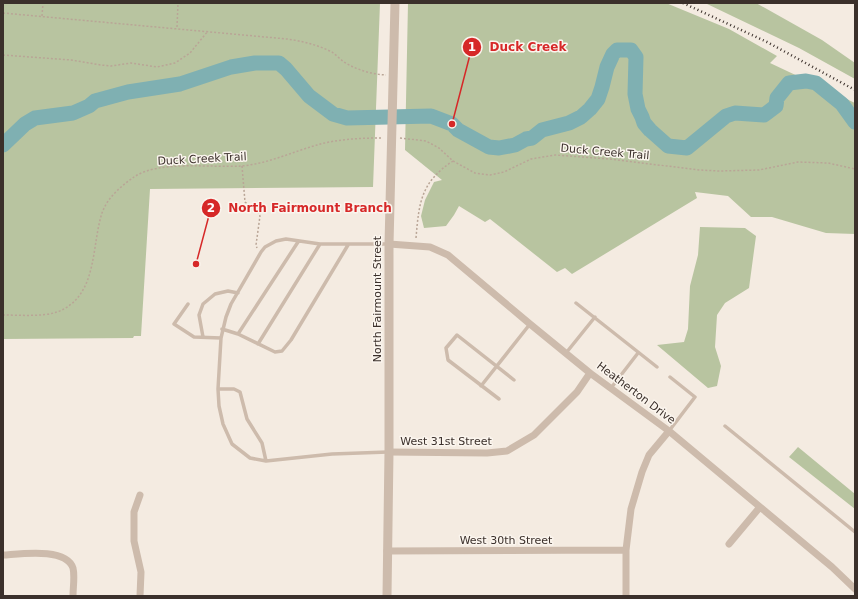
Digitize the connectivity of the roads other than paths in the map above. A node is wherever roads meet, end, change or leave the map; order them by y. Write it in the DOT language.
graph roads {
  1 [pos="395,3"];
  2 [pos="298,242"];
  3 [pos="320,244"];
  4 [pos="348,244"];
  5 [pos="389,244"];
  6 [pos="238,293"];
  7 [pos="188,304"];
  8 [pos="576,304"];
  9 [pos="595,317"];
  10 [pos="530,324"];
  11 [pos="222,329"];
  12 [pos="238,334"];
  13 [pos="203,337"];
  14 [pos="221,338"];
  15 [pos="258,344"];
  16 [pos="566,353"];
  17 [pos="638,353"];
  18 [pos="497,366"];
  19 [pos="657,367"];
  20 [pos="590,373"];
  21 [pos="670,377"];
  22 [pos="514,380"];
  23 [pos="482,386"];
  24 [pos="611,388"];
  25 [pos="218,389"];
  26 [pos="499,399"];
  27 [pos="725,426"];
  28 [pos="669,431"];
  29 [pos="389,452"];
  30 [pos="266,461"];
  31 [pos="140,495"];
  32 [pos="760,508"];
  33 [pos="855,532"];
  34 [pos="730,544"];
  35 [pos="626,550"];
  36 [pos="387,552"];
  37 [pos="3,555"];
  38 [pos="855,589"];
  39 [pos="73,596"];
  40 [pos="140,596"];
  41 [pos="387,596"];
  42 [pos="626,596"];
  1 -- 5 [label="street, North Fairmount Street"];
  2 -- 3 [label="lane"];
  2 -- 6 [label="lane"];
  2 -- 12 [label="lane"];
  3 -- 4 [label="lane"];
  3 -- 15 [label="lane"];
  4 -- 5 [label="lane"];
  4 -- 15 [label="lane"];
  5 -- 10 [label="street, Heatherton Drive"];
  5 -- 29 [label="street, North Fairmount Street"];
  6 -- 11 [label="lane"];
  6 -- 13 [label="lane"];
  7 -- 13 [label="lane"];
  8 -- 9 [label="lane"];
  9 -- 16 [label="lane"];
  9 -- 17 [label="lane"];
  10 -- 16 [label="street, Heatherton Drive"];
  10 -- 18 [label="lane"];
  11 -- 12 [label="lane"];
  11 -- 14 [label="lane"];
  12 -- 15 [label="lane"];
  13 -- 14 [label="lane"];
  14 -- 25 [label="lane"];
  16 -- 20 [label="street, Heatherton Drive"];
  17 -- 19 [label="lane"];
  17 -- 24 [label="lane"];
  18 -- 22 [label="lane"];
  18 -- 23 [label="lane"];
  18 -- 23 [label="lane"];
  20 -- 24 [label="street, Heatherton Drive"];
  20 -- 29 [label="street, West 31st Street"];
  21 -- 28 [label="lane"];
  23 -- 26 [label="lane"];
  24 -- 28 [label="street, Heatherton Drive"];
  25 -- 30 [label="lane"];
  25 -- 30 [label="lane"];
  27 -- 33 [label="lane"];
  28 -- 32 [label="street, Heatherton Drive"];
  28 -- 35 [label="street"];
  29 -- 30 [label="lane"];
  29 -- 36 [label="street, North Fairmount Street"];
  31 -- 40 [label="street"];
  32 -- 34 [label="street"];
  32 -- 38 [label="street, Heatherton Drive"];
  35 -- 36 [label="street, West 30th Street"];
  35 -- 42 [label="street"];
  36 -- 41 [label="street, North Fairmount Street"];
  37 -- 39 [label="street"];
}
